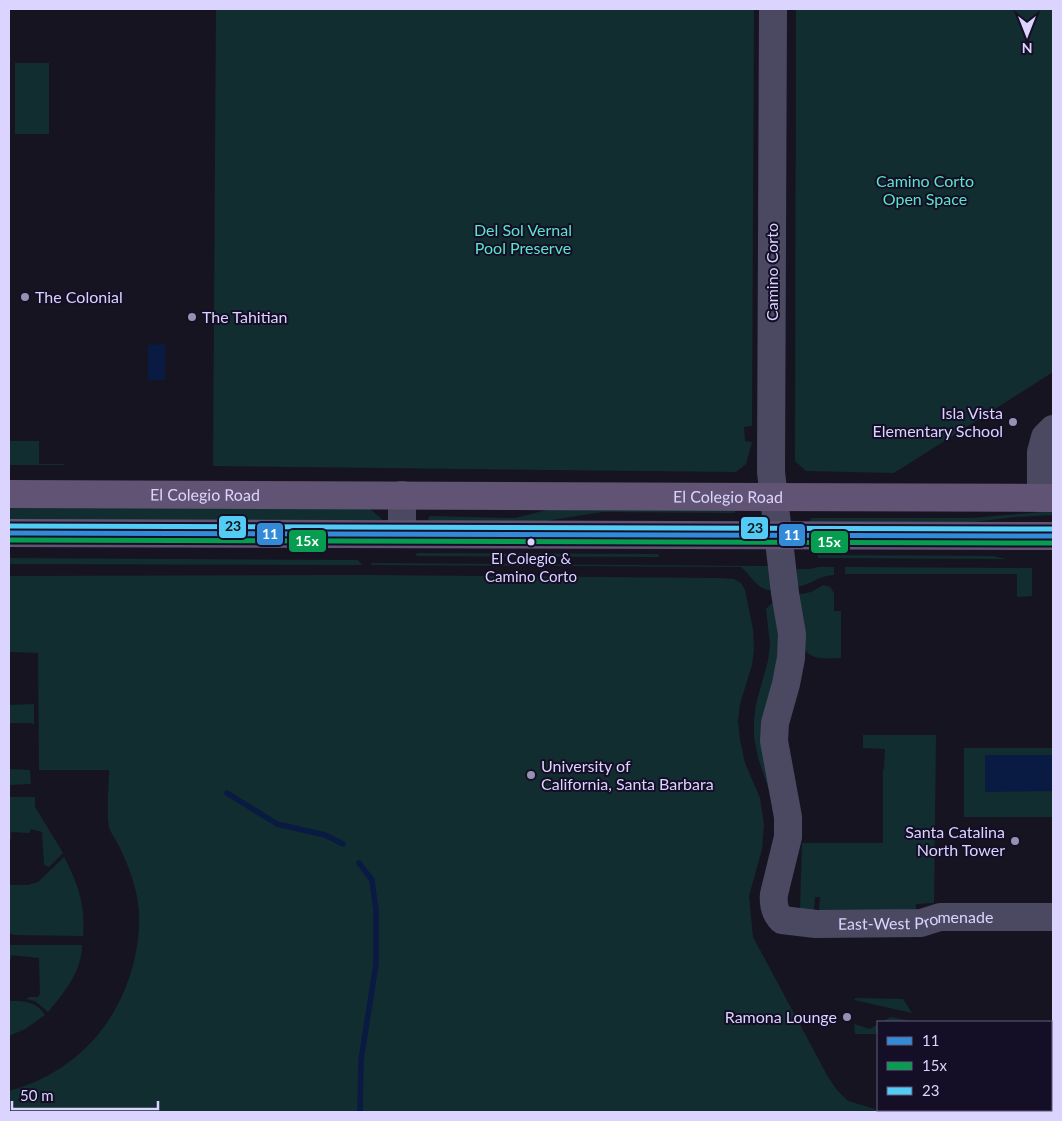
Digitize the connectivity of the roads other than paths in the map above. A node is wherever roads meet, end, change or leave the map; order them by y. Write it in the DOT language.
graph roads {
  1 [pos="773,9"];
  2 [pos="1053,429"];
  3 [pos="9,494"];
  4 [pos="402,495"];
  5 [pos="775,497"];
  6 [pos="1047,498"];
  7 [pos="9,533"];
  8 [pos="402,533"];
  9 [pos="779,535"];
  10 [pos="1053,536"];
  11 [pos="778,917"];
  12 [pos="1053,917"];
  1 -- 5 [label="street, Camino Corto"];
  2 -- 6 [label="street"];
  3 -- 4 [label="main road, El Colegio Road"];
  4 -- 5 [label="main road, El Colegio Road"];
  4 -- 8 [label="street"];
  5 -- 6 [label="main road, El Colegio Road"];
  5 -- 9 [label="street, Camino Corto"];
  7 -- 8 [label="main road"];
  8 -- 9 [label="main road"];
  9 -- 10 [label="main road"];
  9 -- 11 [label="street, Camino Corto"];
  11 -- 12 [label="street, East-West Promenade"];
}
